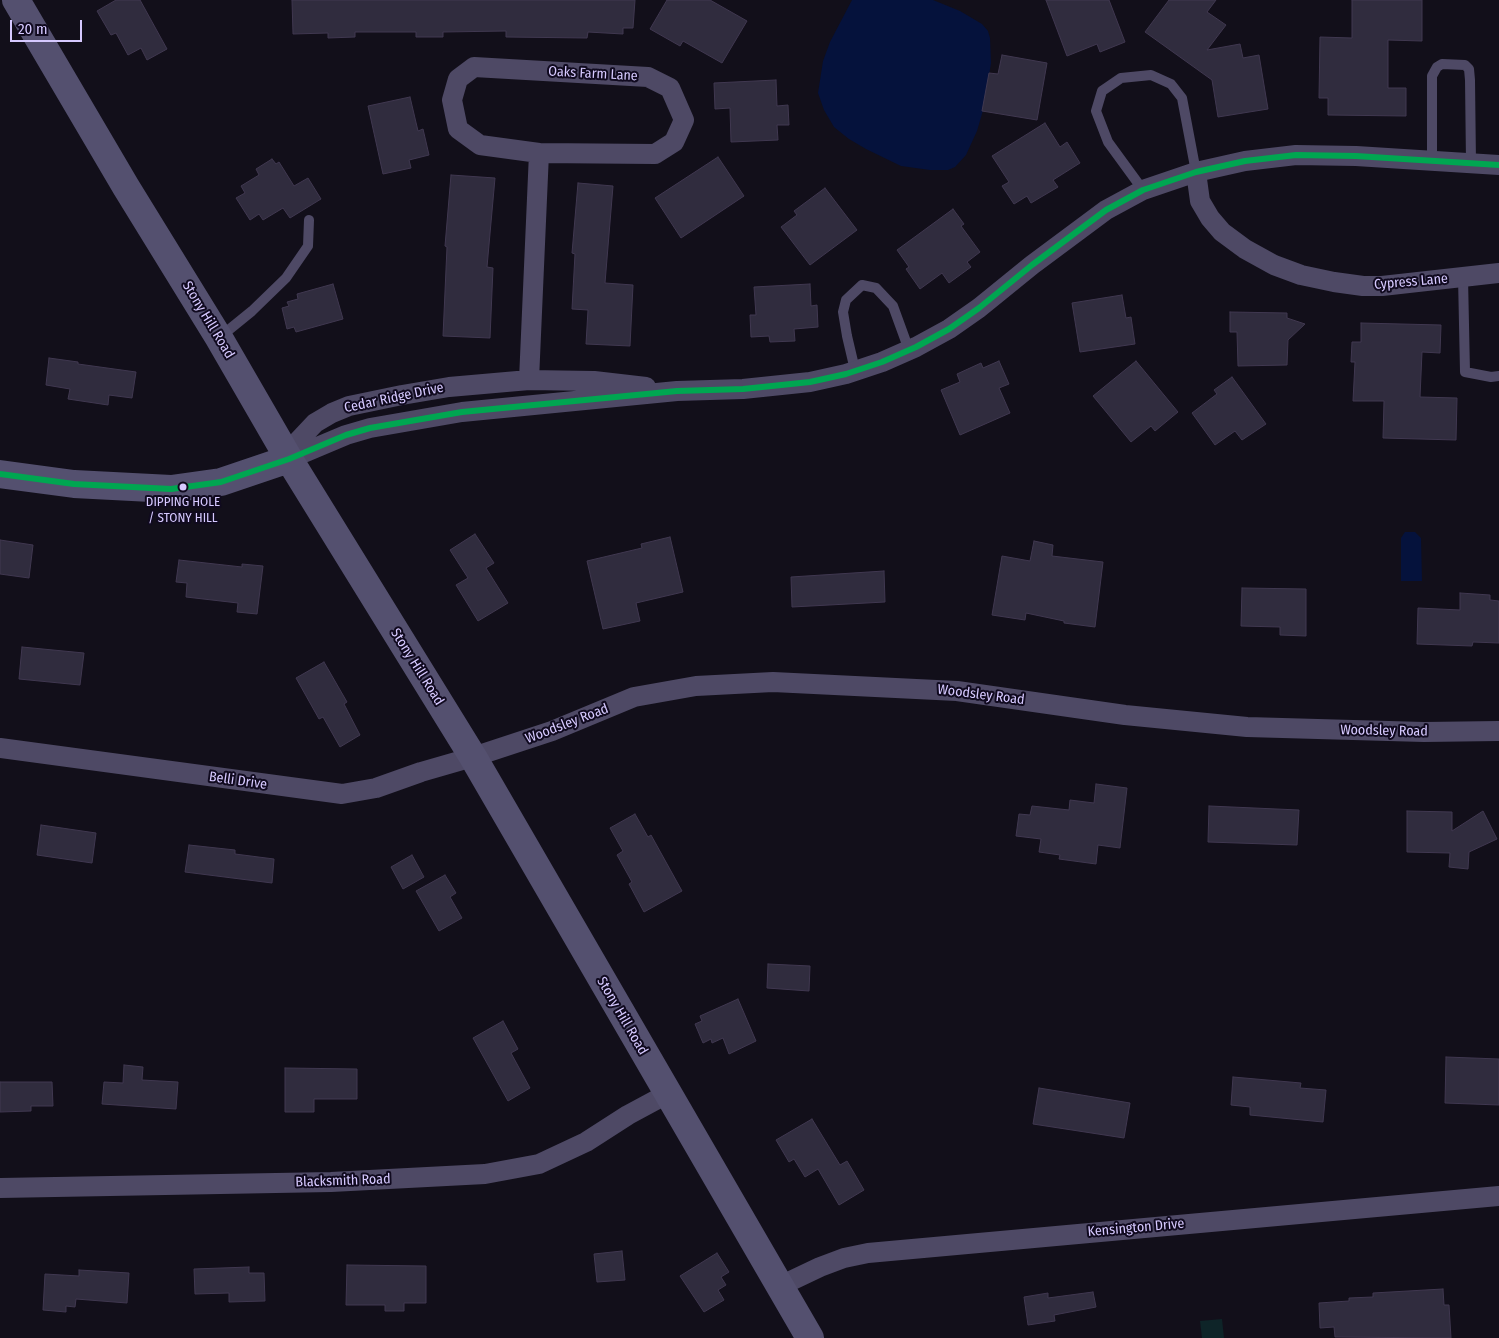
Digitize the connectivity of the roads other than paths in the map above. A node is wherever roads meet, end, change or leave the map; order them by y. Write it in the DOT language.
graph roads {
  1 [pos="16,0"];
  2 [pos="539,153"];
  3 [pos="1432,161"];
  4 [pos="1471,163"];
  5 [pos="1499,165"];
  6 [pos="1196,172"];
  7 [pos="1143,190"];
  8 [pos="309,220"];
  9 [pos="1499,273"];
  10 [pos="1463,277"];
  11 [pos="219,338"];
  12 [pos="909,350"];
  13 [pos="856,370"];
  14 [pos="1499,376"];
  15 [pos="529,380"];
  16 [pos="678,391"];
  17 [pos="289,460"];
  18 [pos="0,474"];
  19 [pos="1499,731"];
  20 [pos="0,748"];
  21 [pos="473,757"];
  22 [pos="667,1094"];
  23 [pos="0,1188"];
  24 [pos="1499,1196"];
  25 [pos="780,1286"];
  26 [pos="810,1338"];
  1 -- 11 [label="main road, Stony Hill Road"];
  2 -- 2 [label="street, Oaks Farm Lane"];
  2 -- 15 [label="street"];
  3 -- 4 [label="street"];
  3 -- 4 [label="lane"];
  3 -- 6 [label="street"];
  4 -- 5 [label="street"];
  6 -- 7 [label="street"];
  6 -- 7 [label="lane"];
  6 -- 10 [label="street, Cypress Lane"];
  7 -- 12 [label="street, Cedar Ridge Drive"];
  8 -- 11 [label="lane"];
  9 -- 10 [label="street, Cypress Lane"];
  10 -- 14 [label="lane"];
  11 -- 17 [label="main road, Stony Hill Road"];
  12 -- 13 [label="street, Cedar Ridge Drive"];
  12 -- 13 [label="lane"];
  13 -- 16 [label="street, Cedar Ridge Drive"];
  15 -- 16 [label="street, Cedar Ridge Drive"];
  15 -- 17 [label="street, Cedar Ridge Drive"];
  16 -- 17 [label="street, Cedar Ridge Drive"];
  17 -- 18 [label="main road"];
  17 -- 21 [label="main road, Stony Hill Road"];
  19 -- 21 [label="street, Woodsley Road"];
  20 -- 21 [label="street, Belli Drive"];
  21 -- 22 [label="main road, Stony Hill Road"];
  22 -- 23 [label="street, Blacksmith Road"];
  22 -- 25 [label="main road, Stony Hill Road"];
  24 -- 25 [label="street, Kensington Drive"];
  25 -- 26 [label="main road, Stony Hill Road"];
}
